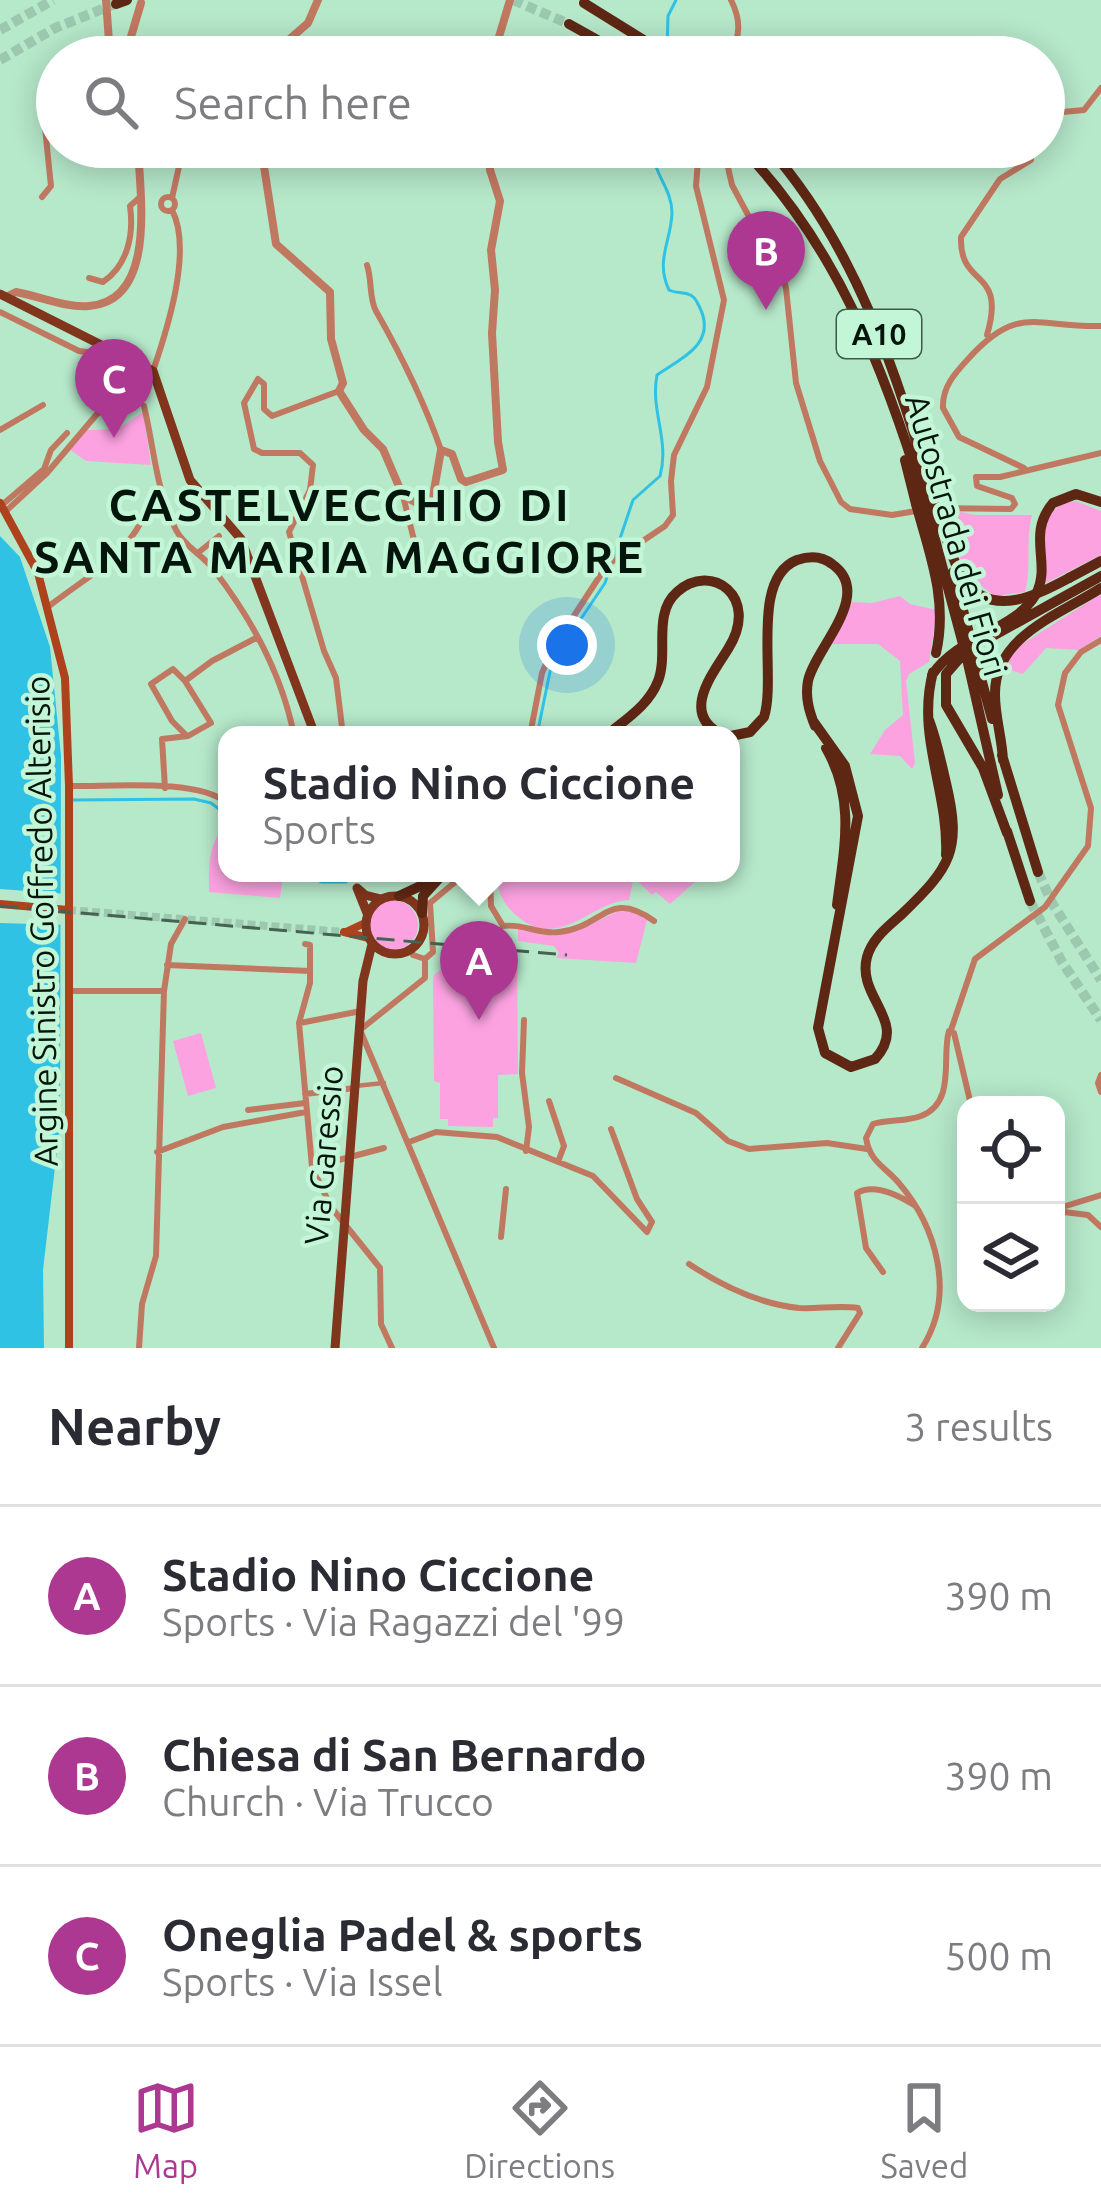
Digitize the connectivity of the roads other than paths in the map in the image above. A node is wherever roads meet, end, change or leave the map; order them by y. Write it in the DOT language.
graph roads {
  1 [pos="318,0"];
  2 [pos="510,0"];
  3 [pos="731,0"];
  4 [pos="116,1"];
  5 [pos="141,3"];
  6 [pos="584,3"];
  7 [pos="569,24"];
  8 [pos="112,36"];
  9 [pos="131,36"];
  10 [pos="293,36"];
  11 [pos="500,36"];
  12 [pos="590,36"];
  13 [pos="637,36"];
  14 [pos="738,36"];
  15 [pos="1101,88"];
  16 [pos="1065,112"];
  17 [pos="49,168"];
  18 [pos="139,168"];
  19 [pos="179,168"];
  20 [pos="264,168"];
  21 [pos="490,168"];
  22 [pos="698,168"];
  23 [pos="728,168"];
  24 [pos="760,168"];
  25 [pos="785,168"];
  26 [pos="1018,168"];
  27 [pos="42,197"];
  28 [pos="140,197"];
  29 [pos="367,265"];
  30 [pos="89,278"];
  31 [pos="3,296"];
  32 [pos="0,312"];
  33 [pos="1101,326"];
  34 [pos="983,342"];
  35 [pos="123,353"];
  36 [pos="153,371"];
  37 [pos="132,374"];
  38 [pos="339,391"];
  39 [pos="43,405"];
  40 [pos="144,406"];
  41 [pos="0,430"];
  42 [pos="67,433"];
  43 [pos="441,450"];
  44 [pos="1101,453"];
  45 [pos="1028,470"];
  46 [pos="156,491"];
  47 [pos="403,496"];
  48 [pos="925,501"];
  49 [pos="1101,502"];
  50 [pos="2,507"];
  51 [pos="942,527"];
  52 [pos="219,536"];
  53 [pos="198,553"];
  54 [pos="418,556"];
  55 [pos="1101,561"];
  56 [pos="1101,576"];
  57 [pos="1101,588"];
  58 [pos="50,606"];
  59 [pos="257,638"];
  60 [pos="1101,640"];
  61 [pos="971,658"];
  62 [pos="932,675"];
  63 [pos="185,681"];
  64 [pos="291,726"];
  65 [pos="312,726"];
  66 [pos="342,726"];
  67 [pos="532,726"];
  68 [pos="618,726"];
  69 [pos="709,726"];
  70 [pos="740,734"];
  71 [pos="188,736"];
  72 [pos="1003,760"];
  73 [pos="69,786"];
  74 [pos="165,788"];
  75 [pos="218,797"];
  76 [pos="1007,833"];
  77 [pos="1038,872"];
  78 [pos="355,882"];
  79 [pos="428,882"];
  80 [pos="436,882"];
  81 [pos="455,882"];
  82 [pos="490,882"];
  83 [pos="357,888"];
  84 [pos="399,896"];
  85 [pos="381,899"];
  86 [pos="1030,902"];
  87 [pos="0,904"];
  88 [pos="68,910"];
  89 [pos="422,914"];
  90 [pos="185,919"];
  91 [pos="366,919"];
  92 [pos="654,921"];
  93 [pos="370,941"];
  94 [pos="305,944"];
  95 [pos="411,949"];
  96 [pos="387,953"];
  97 [pos="425,959"];
  98 [pos="167,965"];
  99 [pos="366,967"];
  100 [pos="310,971"];
  101 [pos="164,991"];
  102 [pos="69,992"];
  103 [pos="361,1011"];
  104 [pos="524,1020"];
  105 [pos="299,1023"];
  106 [pos="360,1030"];
  107 [pos="951,1030"];
  108 [pos="1101,1076"];
  109 [pos="616,1078"];
  110 [pos="384,1083"];
  111 [pos="355,1087"];
  112 [pos="1101,1092"];
  113 [pos="969,1096"];
  114 [pos="549,1101"];
  115 [pos="305,1103"];
  116 [pos="248,1110"];
  117 [pos="611,1130"];
  118 [pos="409,1142"];
  119 [pos="384,1148"];
  120 [pos="522,1149"];
  121 [pos="867,1149"];
  122 [pos="157,1152"];
  123 [pos="350,1156"];
  124 [pos="558,1162"];
  125 [pos="312,1167"];
  126 [pos="506,1189"];
  127 [pos="1101,1195"];
  128 [pos="917,1207"];
  129 [pos="1065,1207"];
  130 [pos="1065,1211"];
  131 [pos="344,1225"];
  132 [pos="1101,1227"];
  133 [pos="501,1237"];
  134 [pos="689,1264"];
  135 [pos="883,1272"];
  136 [pos="69,1348"];
  137 [pos="139,1348"];
  138 [pos="334,1348"];
  139 [pos="392,1348"];
  140 [pos="494,1348"];
  141 [pos="838,1348"];
  142 [pos="922,1348"];
  1 -- 10 [label="street"];
  2 -- 11 [label="street"];
  3 -- 14 [label="street"];
  4 -- 8 [label="street"];
  5 -- 9 [label="street"];
  6 -- 13 [label="highway"];
  7 -- 12 [label="highway"];
  15 -- 16 [label="street"];
  17 -- 27 [label="street"];
  18 -- 28 [label="street"];
  19 -- 36 [label="street"];
  20 -- 38 [label="street"];
  21 -- 43 [label="street"];
  22 -- 67 [label="street"];
  23 -- 45 [label="street"];
  24 -- 48 [label="highway, Autostrada dei Fiori / A10"];
  25 -- 48 [label="highway, Autostrada dei Fiori / A10"];
  26 -- 34 [label="street"];
  28 -- 30 [label="street"];
  28 -- 31 [label="street"];
  29 -- 43 [label="street"];
  31 -- 35 [label="main road"];
  32 -- 35 [label="street"];
  33 -- 34 [label="street"];
  34 -- 45 [label="street"];
  35 -- 36 [label="main road"];
  36 -- 65 [label="main road"];
  37 -- 50 [label="street"];
  38 -- 47 [label="street"];
  38 -- 66 [label="street"];
  39 -- 41 [label="street"];
  40 -- 53 [label="street"];
  42 -- 50 [label="street"];
  43 -- 47 [label="street"];
  44 -- 45 [label="street"];
  46 -- 58 [label="street"];
  47 -- 54 [label="street"];
  48 -- 51 [label="highway, Autostrada dei Fiori / A10, bridge"];
  48 -- 61 [label="highway, Autostrada dei Fiori / A10, bridge"];
  48 -- 62 [label="highway, bridge"];
  49 -- 62 [label="highway"];
  50 -- 58 [label="main road, Argine Sinistro Goffredo Alterisio"];
  51 -- 55 [label="highway, bridge"];
  51 -- 61 [label="highway, Autostrada dei Fiori / A10, bridge"];
  52 -- 53 [label="street"];
  53 -- 59 [label="street"];
  56 -- 76 [label="highway"];
  57 -- 72 [label="highway"];
  58 -- 73 [label="main road, Argine Sinistro Goffredo Alterisio"];
  59 -- 63 [label="street"];
  59 -- 64 [label="street"];
  60 -- 107 [label="street"];
  61 -- 72 [label="highway, Autostrada dei Fiori / A10"];
  61 -- 76 [label="highway, Autostrada dei Fiori / A10"];
  62 -- 70 [label="highway"];
  63 -- 71 [label="street"];
  63 -- 71 [label="street"];
  68 -- 69 [label="highway"];
  71 -- 74 [label="street"];
  72 -- 77 [label="highway, Autostrada dei Fiori / A10"];
  73 -- 74 [label="street"];
  73 -- 102 [label="main road, Argine Sinistro Goffredo Alterisio"];
  74 -- 75 [label="street"];
  76 -- 86 [label="highway, Autostrada dei Fiori / A10"];
  78 -- 83 [label="main road"];
  79 -- 84 [label="highway"];
  80 -- 89 [label="highway"];
  81 -- 97 [label="street"];
  82 -- 92 [label="street"];
  83 -- 85 [label="main road"];
  83 -- 91 [label="main road"];
  84 -- 85 [label="main road"];
  84 -- 89 [label="main road"];
  85 -- 91 [label="main road"];
  87 -- 88 [label="main road"];
  89 -- 95 [label="main road"];
  90 -- 98 [label="street"];
  91 -- 93 [label="main road"];
  91 -- 93 [label="main road"];
  93 -- 96 [label="main road"];
  93 -- 99 [label="main road, Via Garessio"];
  94 -- 100 [label="street"];
  95 -- 96 [label="main road"];
  95 -- 97 [label="street"];
  96 -- 99 [label="main road"];
  97 -- 106 [label="street"];
  98 -- 100 [label="street"];
  98 -- 101 [label="street"];
  99 -- 103 [label="main road, Via Garessio"];
  100 -- 105 [label="street"];
  101 -- 102 [label="street"];
  101 -- 122 [label="street"];
  102 -- 136 [label="main road, Argine Sinistro Goffredo Alterisio"];
  103 -- 105 [label="street"];
  103 -- 106 [label="main road, Via Garessio"];
  104 -- 120 [label="street"];
  105 -- 115 [label="street"];
  106 -- 110 [label="street"];
  106 -- 111 [label="main road, Via Garessio"];
  107 -- 113 [label="street"];
  107 -- 121 [label="street"];
  108 -- 112 [label="street"];
  109 -- 121 [label="street"];
  110 -- 111 [label="street"];
  110 -- 118 [label="street"];
  111 -- 115 [label="street"];
  111 -- 123 [label="main road, Via Garessio"];
  114 -- 124 [label="street"];
  115 -- 116 [label="street"];
  115 -- 122 [label="street"];
  115 -- 125 [label="street"];
  117 -- 124 [label="street"];
  118 -- 120 [label="street"];
  118 -- 140 [label="street"];
  119 -- 123 [label="street"];
  120 -- 124 [label="street"];
  121 -- 128 [label="street"];
  122 -- 137 [label="street"];
  123 -- 125 [label="street"];
  123 -- 131 [label="main road, Via Garessio"];
  125 -- 131 [label="street"];
  126 -- 133 [label="street"];
  127 -- 129 [label="street"];
  128 -- 135 [label="street"];
  128 -- 142 [label="street"];
  130 -- 132 [label="street"];
  131 -- 138 [label="main road, Via Garessio"];
  131 -- 139 [label="street"];
  134 -- 141 [label="street"];
}
